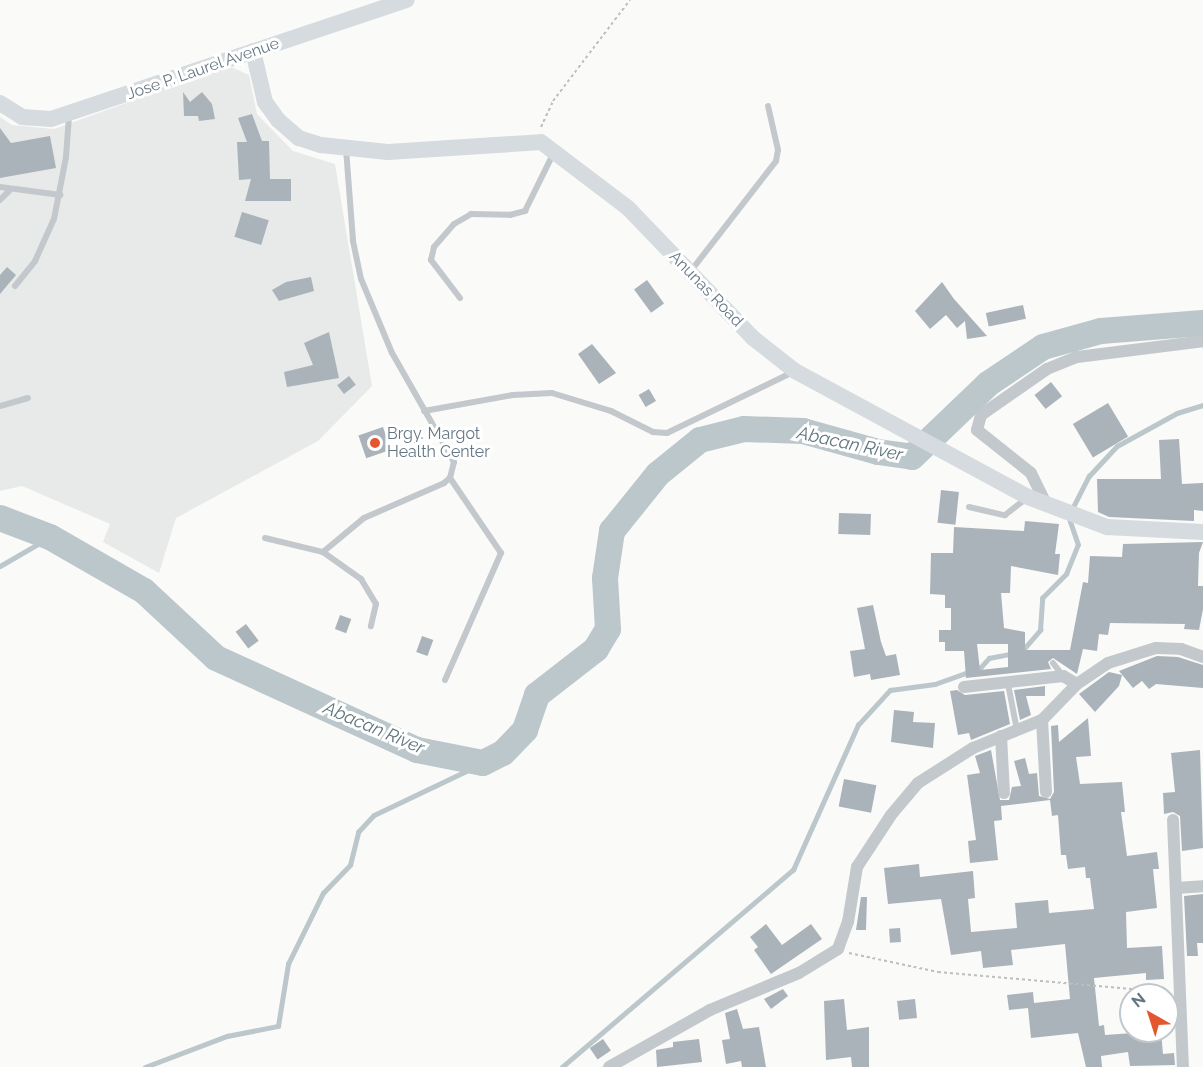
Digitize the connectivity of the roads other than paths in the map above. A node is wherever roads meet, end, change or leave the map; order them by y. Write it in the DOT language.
graph roads {
  1 [pos="407,0"];
  2 [pos="253,51"];
  3 [pos="0,103"];
  4 [pos="768,105"];
  5 [pos="69,114"];
  6 [pos="345,146"];
  7 [pos="548,146"];
  8 [pos="0,187"];
  9 [pos="9,191"];
  10 [pos="60,195"];
  11 [pos="0,200"];
  12 [pos="690,272"];
  13 [pos="15,286"];
  14 [pos="460,298"];
  15 [pos="1203,341"];
  16 [pos="795,371"];
  17 [pos="28,398"];
  18 [pos="0,406"];
  19 [pos="424,411"];
  20 [pos="450,478"];
  21 [pos="1028,497"];
  22 [pos="1049,506"];
  23 [pos="969,507"];
  24 [pos="1203,532"];
  25 [pos="265,538"];
  26 [pos="323,552"];
  27 [pos="371,626"];
  28 [pos="1203,657"];
  29 [pos="1053,663"];
  30 [pos="1063,676"];
  31 [pos="445,680"];
  32 [pos="1077,684"];
  33 [pos="964,687"];
  34 [pos="1009,689"];
  35 [pos="1042,720"];
  36 [pos="1017,730"];
  37 [pos="1001,736"];
  38 [pos="1046,792"];
  39 [pos="1004,793"];
  40 [pos="1173,820"];
  41 [pos="1203,886"];
  42 [pos="1176,888"];
  43 [pos="609,1067"];
  44 [pos="1183,1067"];
  1 -- 2 [label="street, Jose P. Laurel Avenue"];
  2 -- 5 [label="street, Jose P. Laurel Avenue"];
  2 -- 6 [label="street"];
  3 -- 5 [label="street, Jose P. Laurel Avenue"];
  4 -- 12 [label="lane"];
  5 -- 10 [label="lane"];
  6 -- 7 [label="street"];
  6 -- 19 [label="lane"];
  7 -- 12 [label="street, Anunas Road"];
  7 -- 14 [label="lane"];
  8 -- 9 [label="lane"];
  9 -- 10 [label="lane"];
  9 -- 11 [label="lane"];
  10 -- 13 [label="lane"];
  12 -- 16 [label="street, Anunas Road"];
  15 -- 22 [label="street"];
  16 -- 19 [label="lane"];
  16 -- 21 [label="street, Anunas Road"];
  17 -- 18 [label="lane"];
  19 -- 20 [label="lane"];
  20 -- 26 [label="lane"];
  20 -- 31 [label="lane"];
  21 -- 22 [label="street, Anunas Road"];
  21 -- 23 [label="lane"];
  22 -- 24 [label="street, Anunas Road"];
  25 -- 26 [label="lane"];
  26 -- 27 [label="lane"];
  28 -- 32 [label="street"];
  29 -- 30 [label="lane"];
  30 -- 32 [label="street"];
  30 -- 33 [label="street"];
  32 -- 35 [label="street"];
  34 -- 36 [label="lane"];
  35 -- 36 [label="street"];
  35 -- 38 [label="street"];
  36 -- 37 [label="street"];
  37 -- 39 [label="street"];
  37 -- 43 [label="street"];
  40 -- 42 [label="street"];
  41 -- 42 [label="street"];
  42 -- 44 [label="street"];
}
